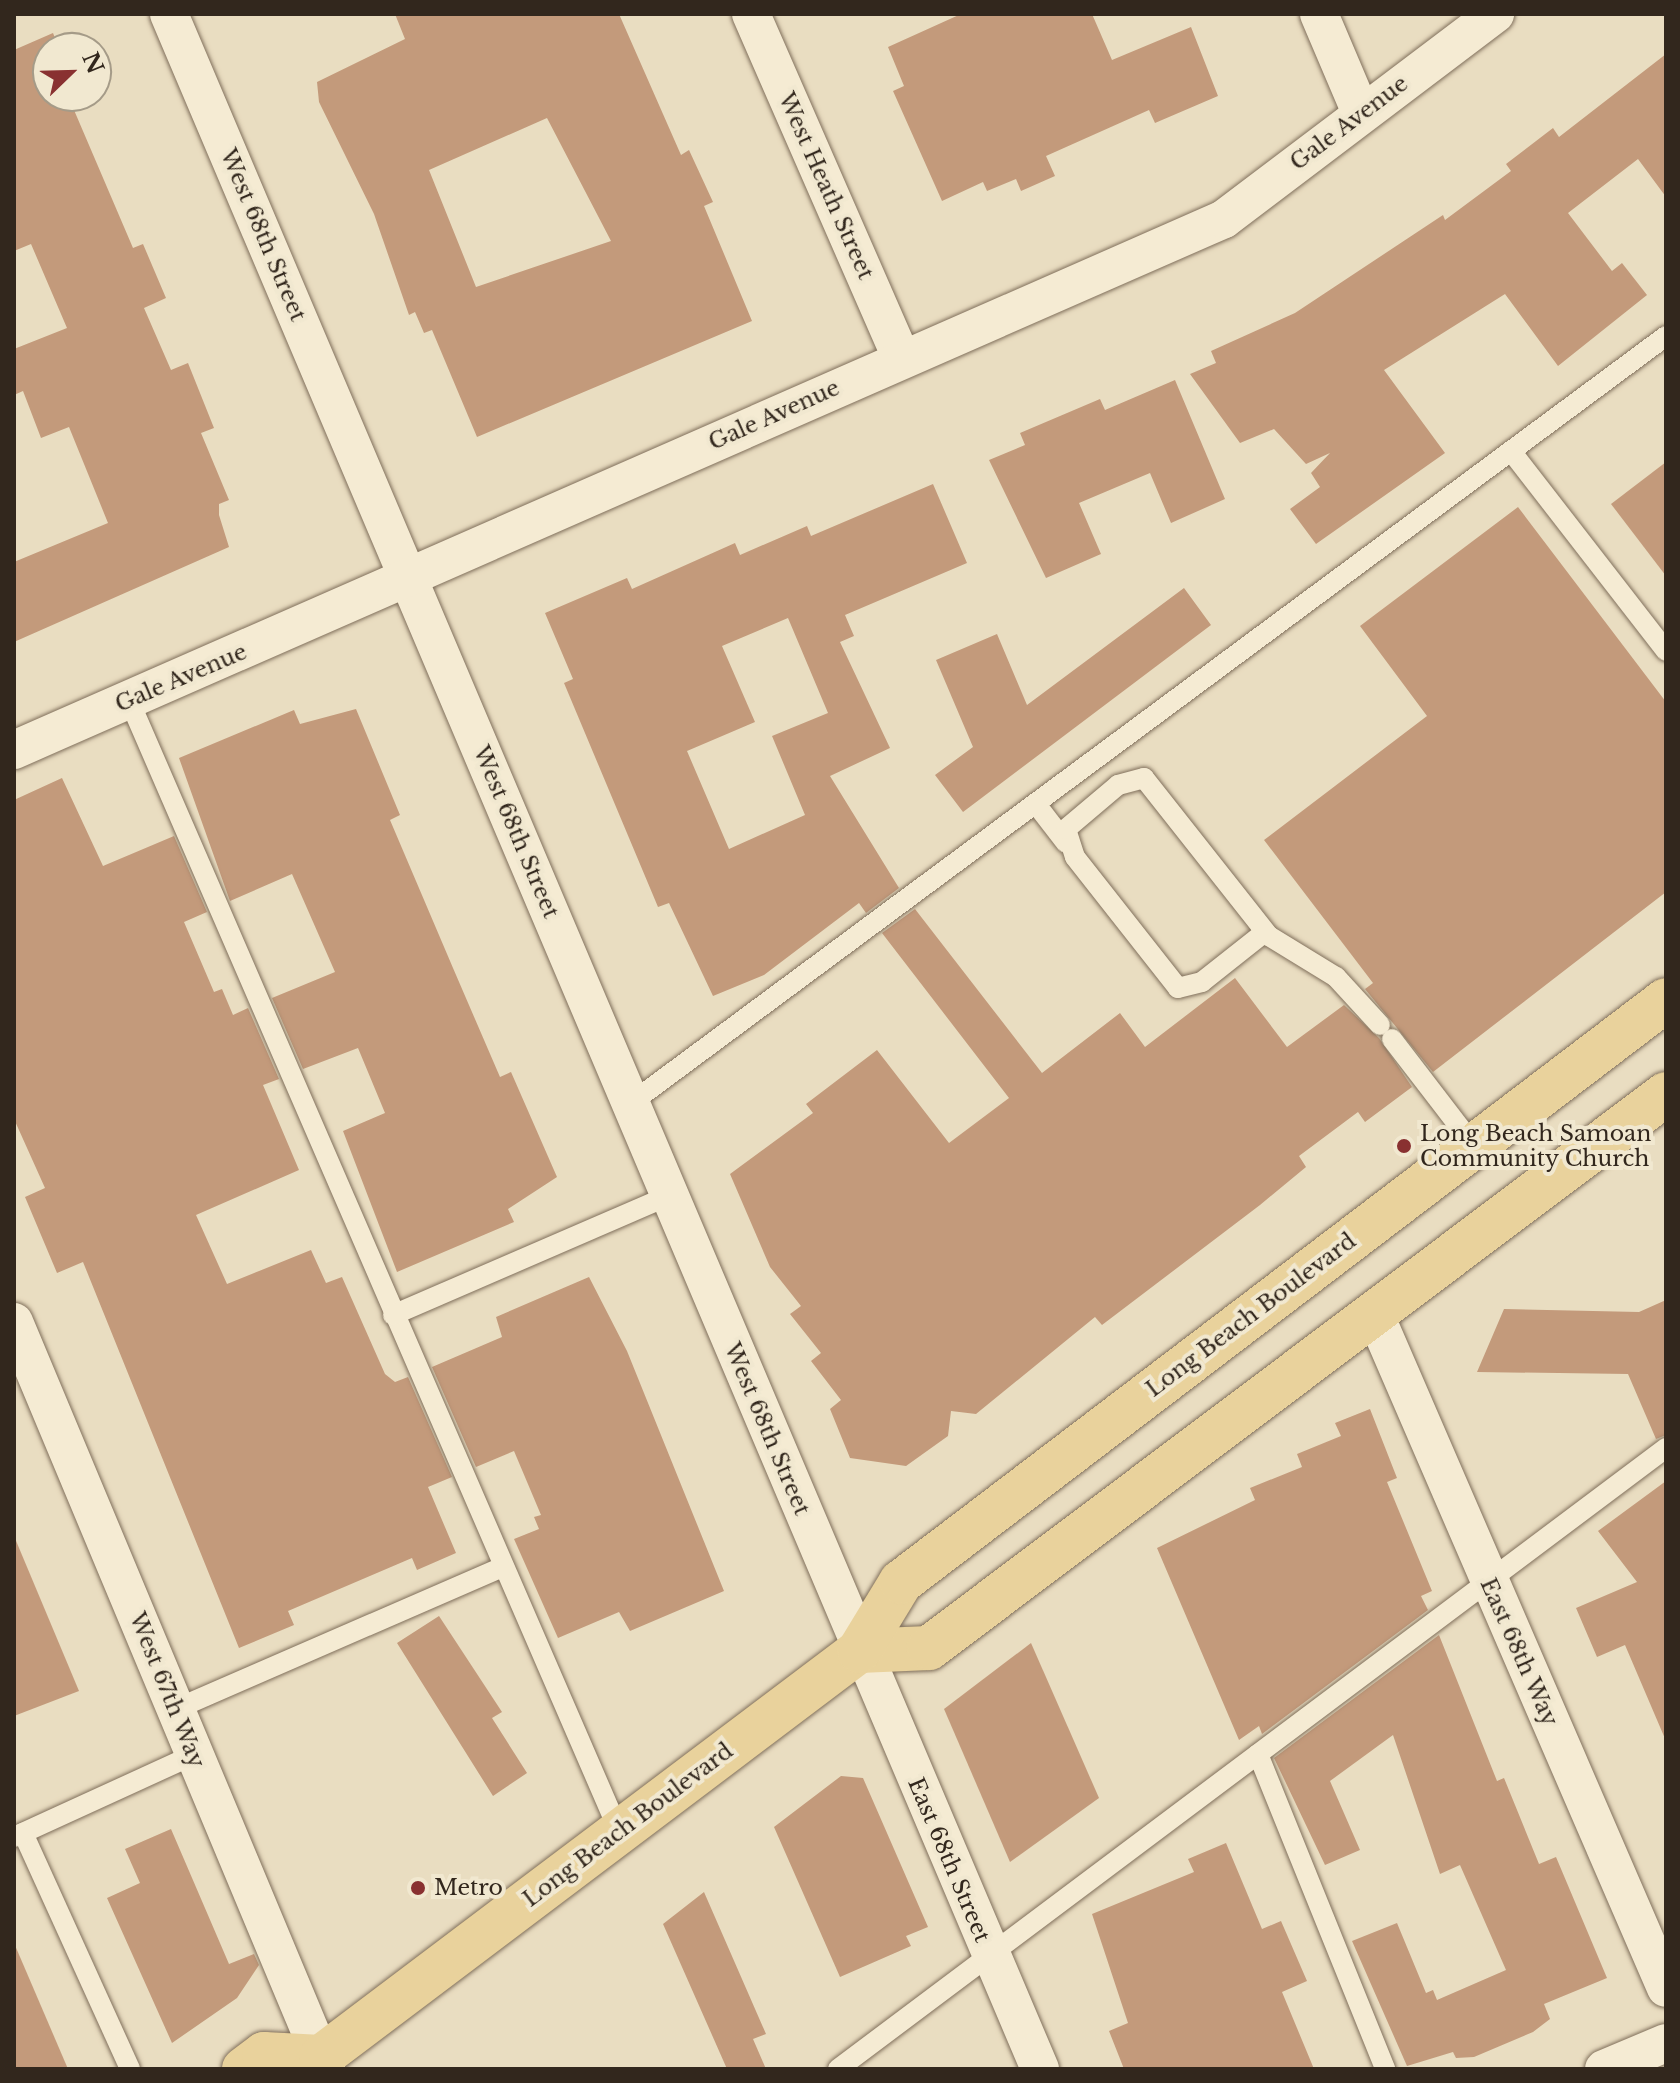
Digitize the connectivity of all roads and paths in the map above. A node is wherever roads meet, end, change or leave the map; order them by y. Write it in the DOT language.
graph roads {
  1 [pos="169,14"];
  2 [pos="751,14"];
  3 [pos="1319,14"];
  4 [pos="1495,14"];
  5 [pos="1361,113"];
  6 [pos="1666,336"];
  7 [pos="901,358"];
  8 [pos="1511,451"];
  9 [pos="409,579"];
  10 [pos="1666,651"];
  11 [pos="129,700"];
  12 [pos="14,750"];
  13 [pos="1036,804"];
  14 [pos="1066,843"];
  15 [pos="1265,932"];
  16 [pos="1666,1000"];
  17 [pos="1666,1094"];
  18 [pos="631,1103"];
  19 [pos="1474,1146"];
  20 [pos="670,1195"];
  21 [pos="393,1315"];
  22 [pos="1375,1315"];
  23 [pos="14,1322"];
  24 [pos="1666,1448"];
  25 [pos="501,1568"];
  26 [pos="1488,1582"];
  27 [pos="859,1651"];
  28 [pos="176,1709"];
  29 [pos="1258,1754"];
  30 [pos="193,1755"];
  31 [pos="619,1831"];
  32 [pos="18,1835"];
  33 [pos="990,1955"];
  34 [pos="1666,1988"];
  35 [pos="1666,2043"];
  36 [pos="321,2065"];
  37 [pos="130,2069"];
  38 [pos="244,2069"];
  39 [pos="838,2069"];
  40 [pos="1040,2069"];
  41 [pos="1385,2069"];
  42 [pos="1604,2069"];
  1 -- 9 [label="street, West 68th Street"];
  2 -- 7 [label="street, West Heath Street"];
  3 -- 5 [label="street"];
  4 -- 5 [label="street, Gale Avenue"];
  5 -- 7 [label="street, Gale Avenue"];
  6 -- 8 [label="lane"];
  7 -- 9 [label="street, Gale Avenue"];
  8 -- 10 [label="lane"];
  8 -- 13 [label="lane"];
  9 -- 11 [label="street, Gale Avenue"];
  9 -- 18 [label="street, West 68th Street"];
  11 -- 12 [label="street, Gale Avenue"];
  11 -- 21 [label="lane"];
  13 -- 14 [label="lane"];
  13 -- 18 [label="lane"];
  14 -- 15 [label="lane"];
  14 -- 15 [label="lane"];
  15 -- 19 [label="lane"];
  16 -- 19 [label="main road, Long Beach Boulevard"];
  17 -- 22 [label="main road"];
  18 -- 20 [label="street, West 68th Street"];
  19 -- 27 [label="main road, Long Beach Boulevard"];
  20 -- 21 [label="lane"];
  20 -- 27 [label="street, West 68th Street"];
  21 -- 25 [label="lane"];
  22 -- 26 [label="street, East 68th Way"];
  22 -- 27 [label="main road"];
  23 -- 28 [label="street, West 67th Way"];
  24 -- 26 [label="lane"];
  25 -- 28 [label="lane"];
  25 -- 31 [label="lane"];
  26 -- 29 [label="lane"];
  26 -- 34 [label="street, East 68th Way"];
  27 -- 31 [label="main road, Long Beach Boulevard"];
  27 -- 33 [label="street, East 68th Street"];
  28 -- 30 [label="street, West 67th Way"];
  29 -- 33 [label="lane"];
  29 -- 41 [label="lane"];
  30 -- 32 [label="lane"];
  30 -- 36 [label="street, West 67th Way"];
  31 -- 36 [label="main road, Long Beach Boulevard"];
  32 -- 37 [label="lane"];
  33 -- 39 [label="lane"];
  33 -- 40 [label="street, East 68th Street"];
  35 -- 42 [label="street"];
  36 -- 38 [label="main road"];
}
